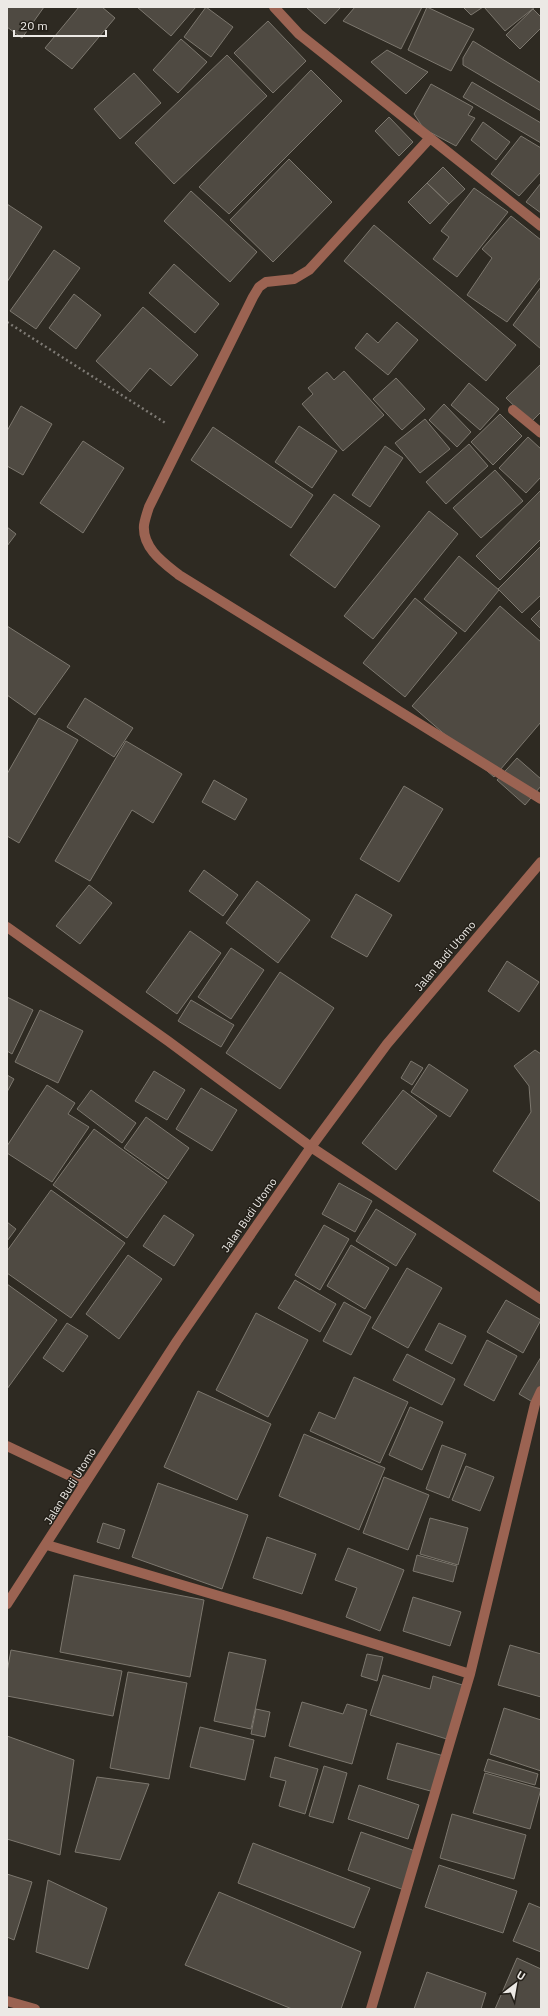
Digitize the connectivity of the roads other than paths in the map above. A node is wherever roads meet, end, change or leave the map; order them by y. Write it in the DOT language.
graph roads {
  1 [pos="274,7"];
  2 [pos="430,138"];
  3 [pos="541,226"];
  4 [pos="513,410"];
  5 [pos="541,433"];
  6 [pos="541,799"];
  7 [pos="541,862"];
  8 [pos="7,927"];
  9 [pos="310,1147"];
  10 [pos="541,1298"];
  11 [pos="541,1391"];
  12 [pos="7,1446"];
  13 [pos="85,1483"];
  14 [pos="47,1544"];
  15 [pos="7,1604"];
  16 [pos="470,1674"];
  17 [pos="7,2002"];
  18 [pos="34,2009"];
  19 [pos="371,2009"];
  1 -- 2 [label="street"];
  2 -- 3 [label="street"];
  2 -- 6 [label="street"];
  4 -- 5 [label="street"];
  7 -- 9 [label="street, Jalan Budi Utomo"];
  8 -- 9 [label="street"];
  9 -- 10 [label="street"];
  9 -- 13 [label="street, Jalan Budi Utomo"];
  11 -- 16 [label="street"];
  12 -- 13 [label="street"];
  13 -- 14 [label="street, Jalan Budi Utomo"];
  14 -- 15 [label="street, Jalan Budi Utomo"];
  14 -- 16 [label="street"];
  16 -- 19 [label="street"];
  17 -- 18 [label="street"];
}
